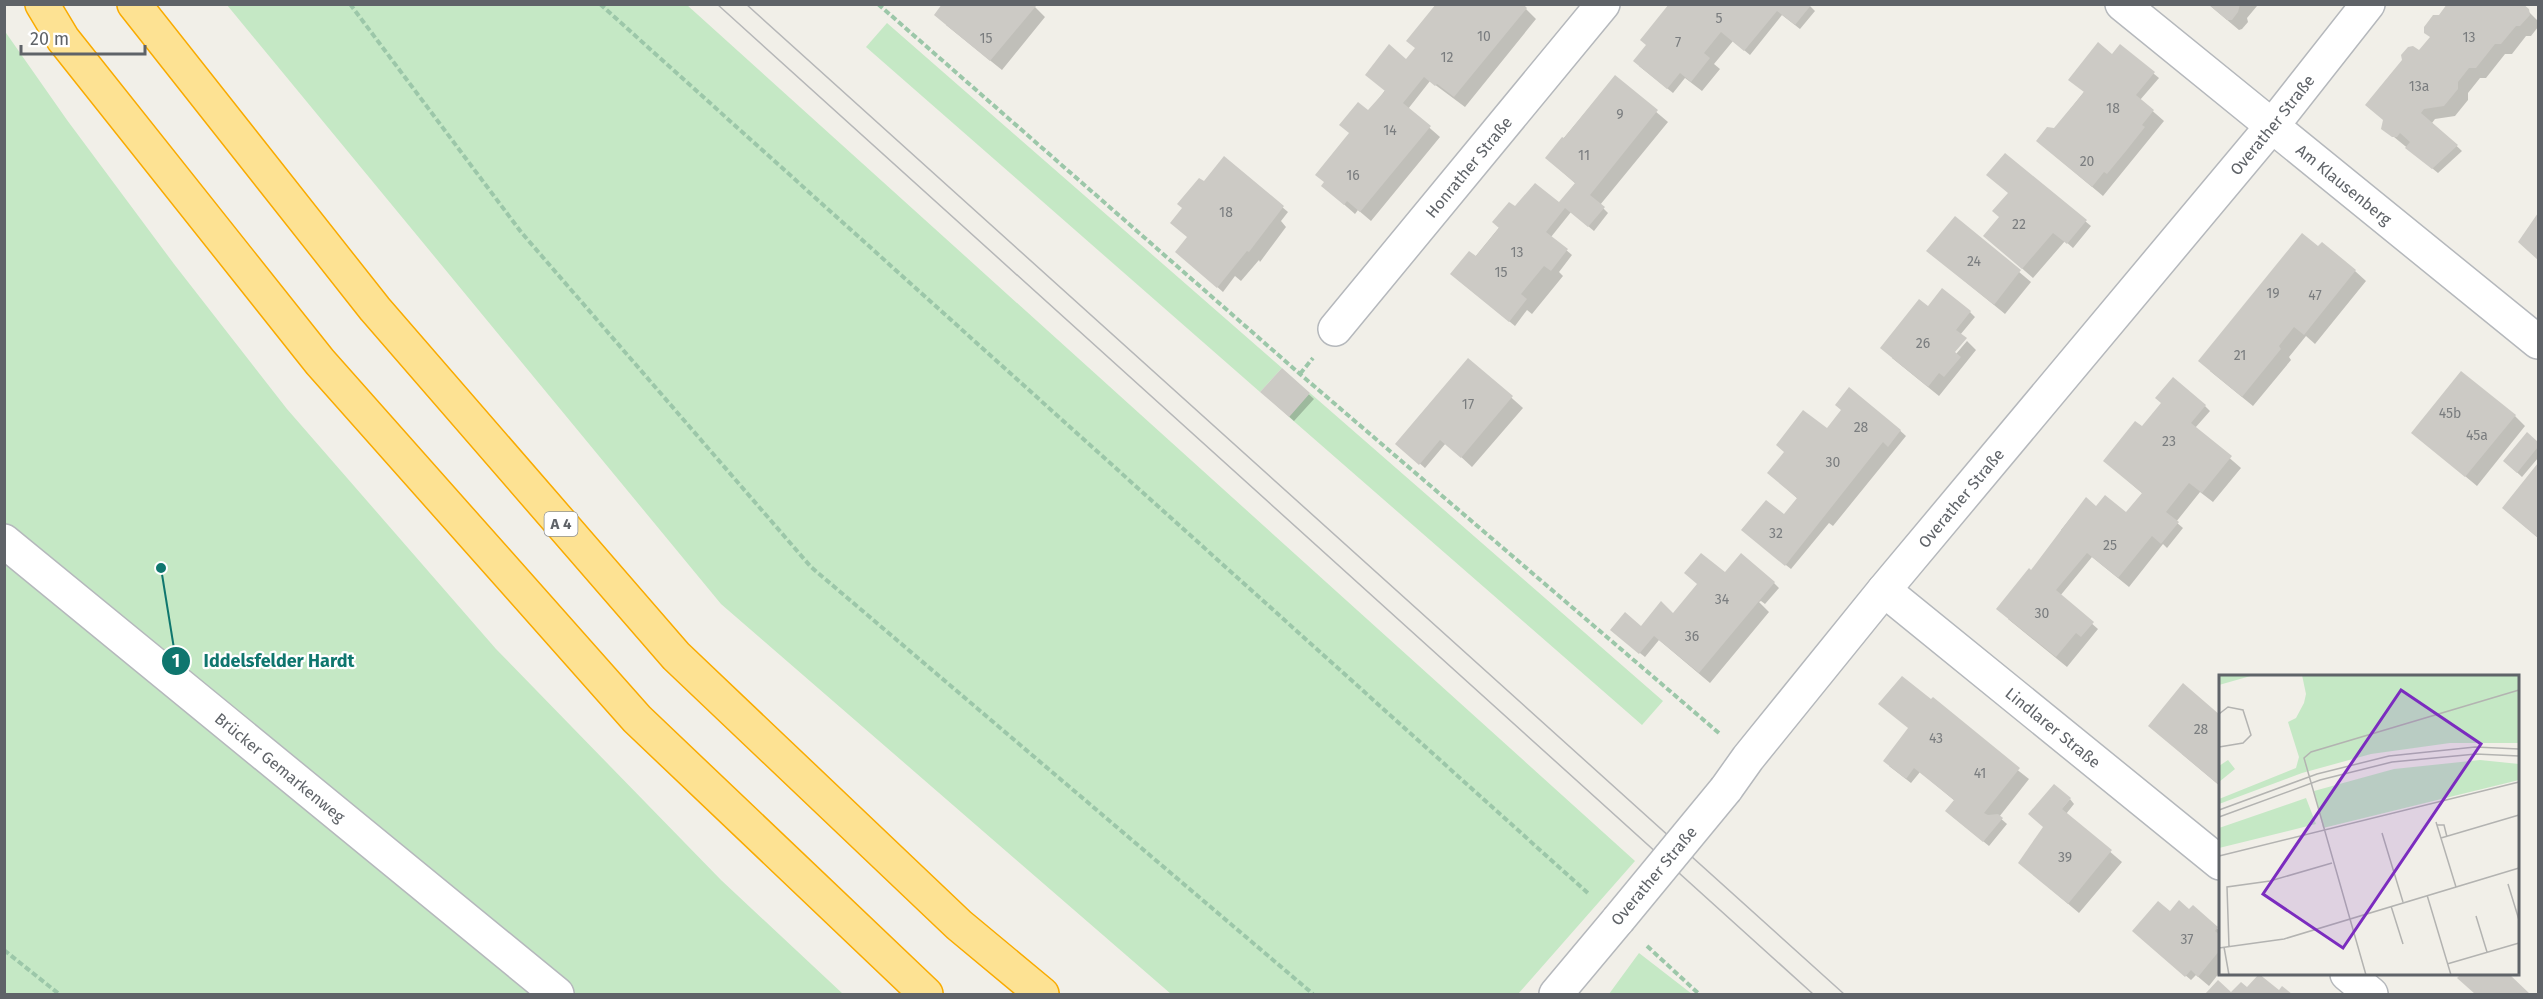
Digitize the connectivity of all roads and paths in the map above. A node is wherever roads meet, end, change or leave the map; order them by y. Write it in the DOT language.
graph roads {
  1 [pos="42,4"];
  2 [pos="134,4"];
  3 [pos="350,4"];
  4 [pos="600,4"];
  5 [pos="878,4"];
  6 [pos="1604,4"];
  7 [pos="2122,4"];
  8 [pos="2368,4"];
  9 [pos="2272,126"];
  10 [pos="1335,329"];
  11 [pos="2538,342"];
  12 [pos="4,541"];
  13 [pos="1884,590"];
  14 [pos="1748,758"];
  15 [pos="2219,862"];
  16 [pos="1618,920"];
  17 [pos="1643,942"];
  18 [pos="4,950"];
  19 [pos="2348,975"];
  20 [pos="59,994"];
  21 [pos="556,994"];
  22 [pos="926,994"];
  23 [pos="1042,994"];
  24 [pos="1313,994"];
  25 [pos="1556,994"];
  26 [pos="1699,994"];
  27 [pos="2371,994"];
  1 -- 22 [label="highway"];
  2 -- 23 [label="highway, A 4"];
  3 -- 24 [label="path"];
  4 -- 16 [label="path"];
  5 -- 14 [label="path"];
  6 -- 10 [label="street, Honrather Straße"];
  7 -- 9 [label="street, Am Klausenberg"];
  8 -- 9 [label="street, Overather Straße"];
  9 -- 11 [label="street, Am Klausenberg"];
  9 -- 13 [label="street, Overather Straße"];
  12 -- 21 [label="street, Brücker Gemarkenweg"];
  13 -- 14 [label="street, Overather Straße"];
  13 -- 15 [label="street, Lindlarer Straße"];
  14 -- 16 [label="street, Overather Straße, bridge"];
  16 -- 25 [label="street, Overather Straße"];
  17 -- 26 [label="path"];
  18 -- 20 [label="path"];
  19 -- 27 [label="street"];
}
